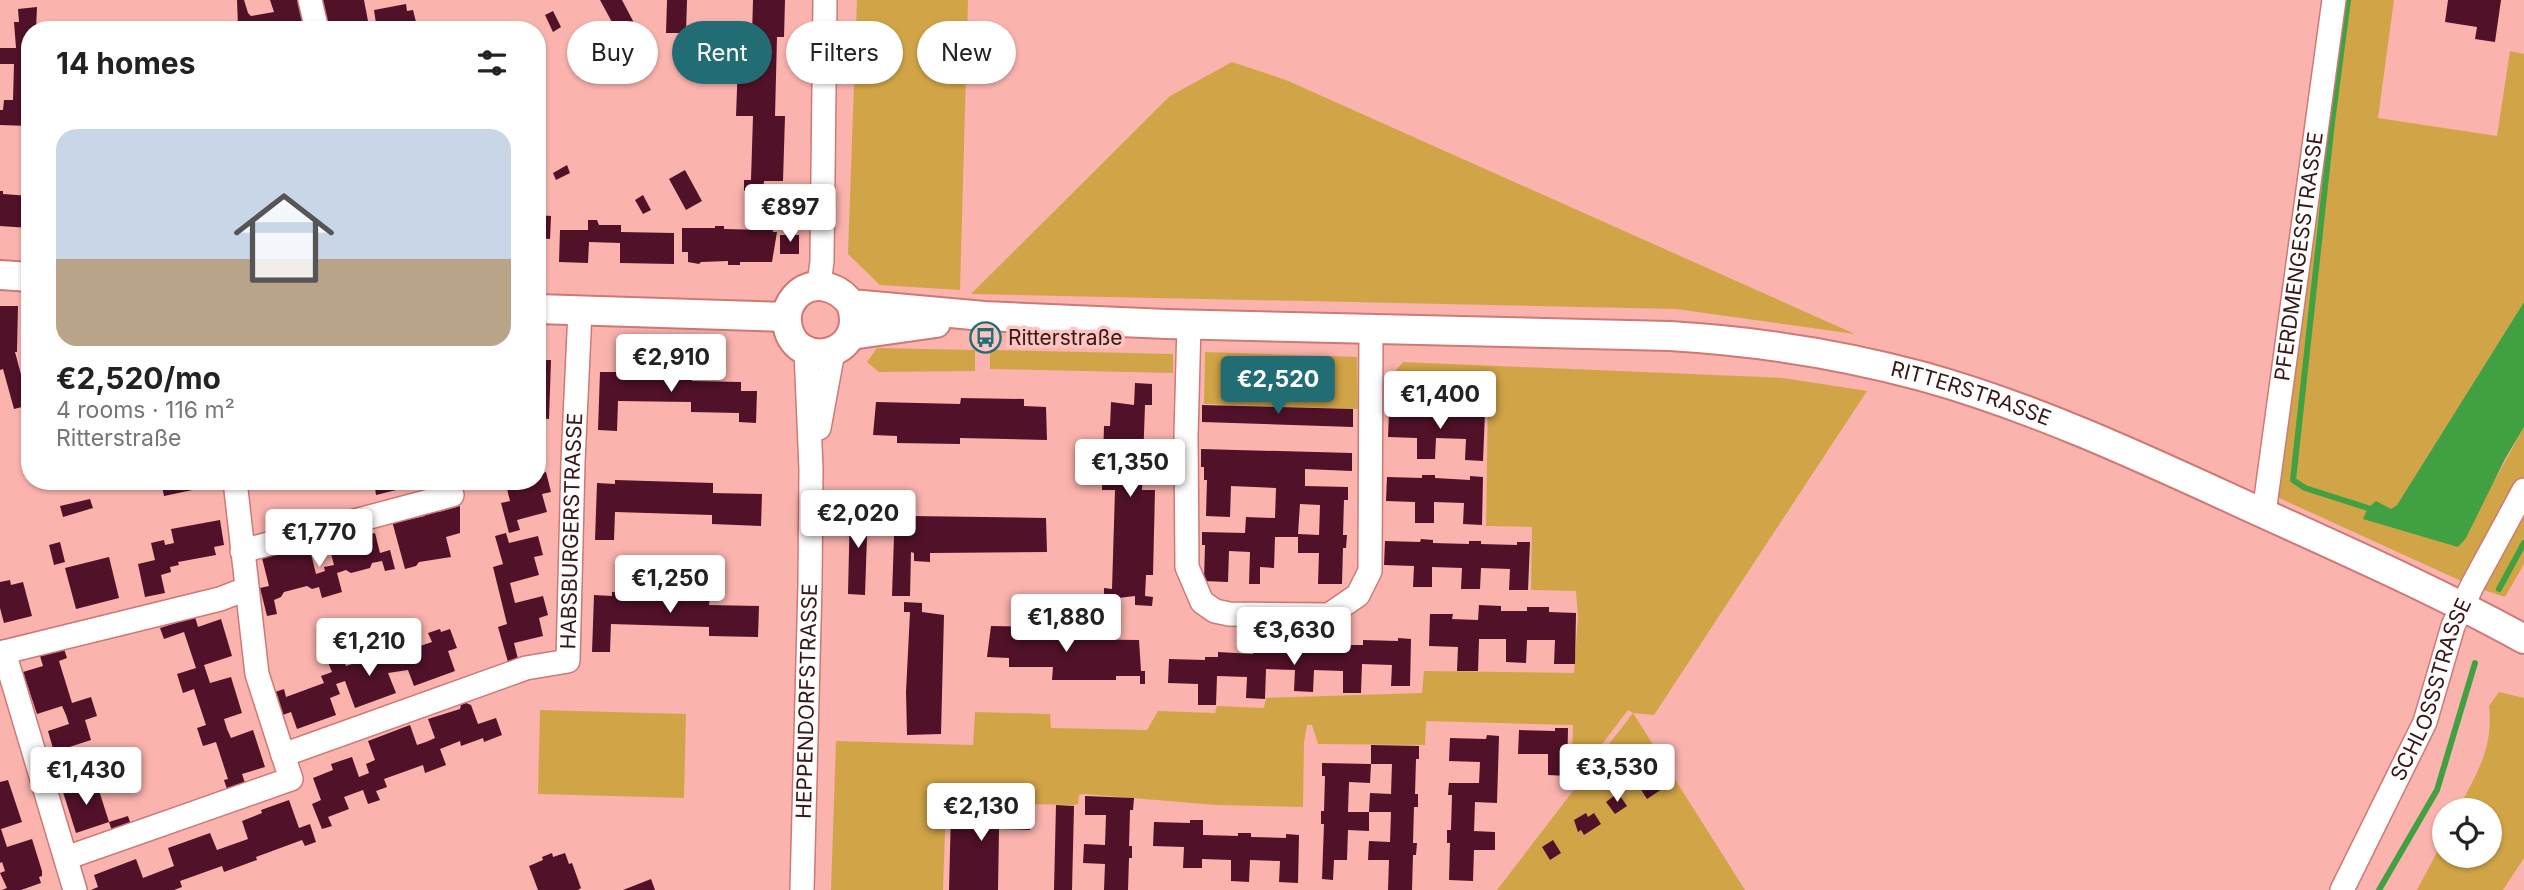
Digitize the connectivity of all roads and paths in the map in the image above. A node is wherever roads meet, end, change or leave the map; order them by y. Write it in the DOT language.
graph roads {
  1 [pos="310,0"];
  2 [pos="825,0"];
  3 [pos="2334,0"];
  4 [pos="315,21"];
  5 [pos="0,275"];
  6 [pos="21,276"];
  7 [pos="819,285"];
  8 [pos="851,304"];
  9 [pos="546,309"];
  10 [pos="580,311"];
  11 [pos="984,316"];
  12 [pos="786,317"];
  13 [pos="1189,324"];
  14 [pos="1371,328"];
  15 [pos="830,346"];
  16 [pos="235,490"];
  17 [pos="2524,490"];
  18 [pos="452,495"];
  19 [pos="2264,513"];
  20 [pos="242,551"];
  21 [pos="246,589"];
  22 [pos="2458,615"];
  23 [pos="2524,639"];
  24 [pos="2,652"];
  25 [pos="283,755"];
  26 [pos="66,858"];
  27 [pos="75,890"];
  28 [pos="802,890"];
  29 [pos="2342,890"];
  1 -- 4 [label="street"];
  2 -- 7 [label="street"];
  3 -- 19 [label="street, PFERDMENGESSTRASSE"];
  5 -- 6 [label="main road"];
  7 -- 8 [label="main road, RITTERSTRASSE"];
  7 -- 12 [label="main road"];
  8 -- 11 [label="main road, RITTERSTRASSE"];
  8 -- 15 [label="main road"];
  9 -- 10 [label="main road"];
  10 -- 12 [label="main road"];
  10 -- 25 [label="street, HABSBURGERSTRASSE"];
  11 -- 13 [label="main road, RITTERSTRASSE"];
  11 -- 15 [label="main road, RITTERSTRASSE"];
  12 -- 15 [label="main road"];
  13 -- 14 [label="main road, RITTERSTRASSE"];
  13 -- 14 [label="street"];
  14 -- 19 [label="main road, RITTERSTRASSE"];
  15 -- 28 [label="street, HEPPENDORFSTRASSE"];
  16 -- 20 [label="street"];
  17 -- 22 [label="street, SCHLOSSSTRASSE"];
  18 -- 20 [label="street"];
  19 -- 22 [label="main road, RITTERSTRASSE"];
  20 -- 21 [label="street"];
  21 -- 24 [label="street"];
  21 -- 25 [label="street"];
  22 -- 23 [label="main road, RITTERSTRASSE"];
  22 -- 29 [label="street, SCHLOSSSTRASSE"];
  24 -- 26 [label="street"];
  25 -- 26 [label="street"];
  26 -- 27 [label="street"];
}
